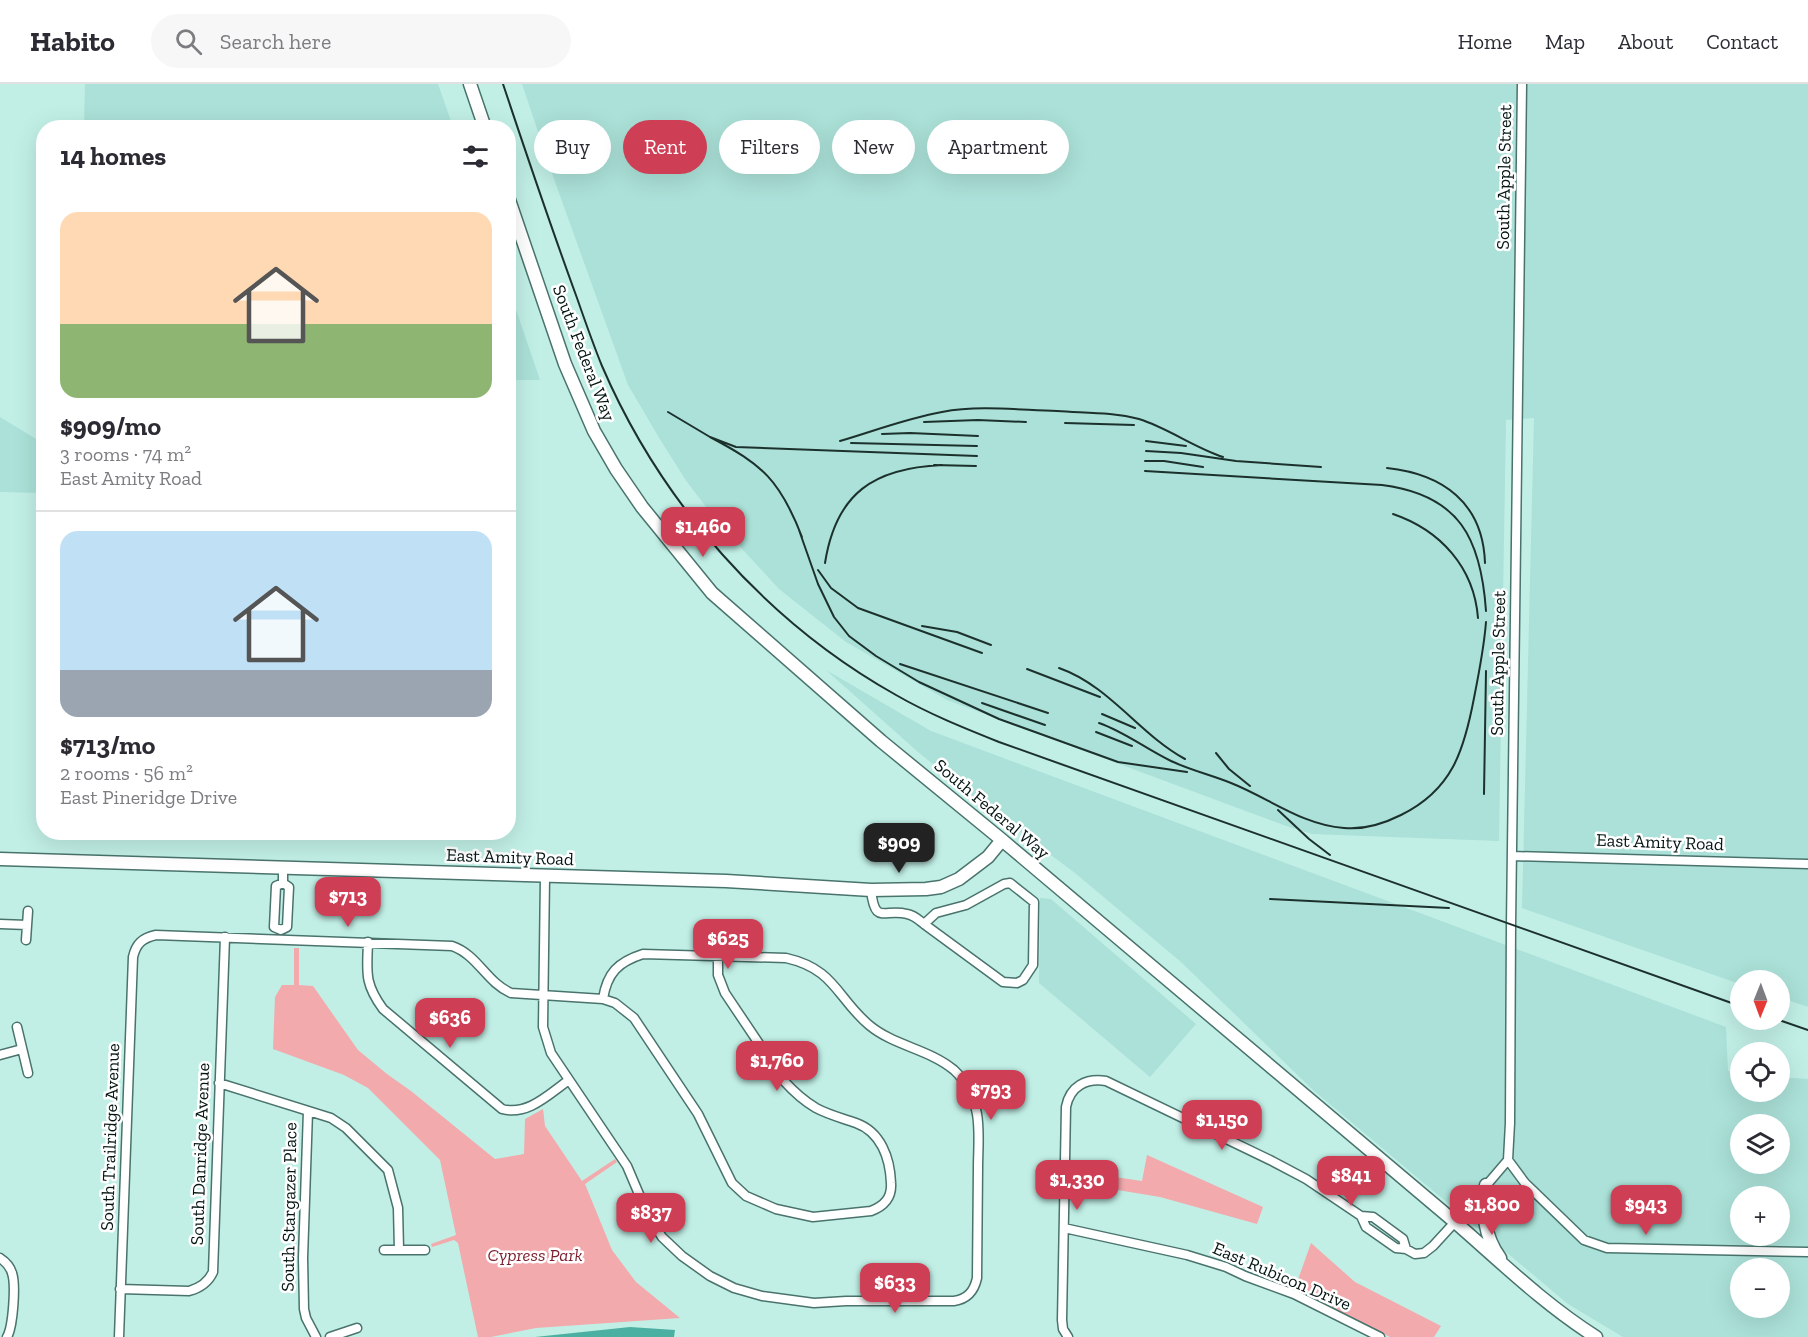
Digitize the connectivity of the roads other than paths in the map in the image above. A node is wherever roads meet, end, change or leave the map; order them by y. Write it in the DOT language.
graph roads {
  1 [pos="470,84"];
  2 [pos="1521,84"];
  3 [pos="482,120"];
  4 [pos="516,221"];
  5 [pos="1002,840"];
  6 [pos="1512,856"];
  7 [pos="0,859"];
  8 [pos="1808,864"];
  9 [pos="283,869"];
  10 [pos="545,876"];
  11 [pos="871,890"];
  12 [pos="28,911"];
  13 [pos="0,924"];
  14 [pos="924,924"];
  15 [pos="27,925"];
  16 [pos="280,935"];
  17 [pos="225,937"];
  18 [pos="26,940"];
  19 [pos="368,942"];
  20 [pos="718,957"];
  21 [pos="543,996"];
  22 [pos="603,999"];
  23 [pos="17,1027"];
  24 [pos="22,1049"];
  25 [pos="0,1055"];
  26 [pos="28,1073"];
  27 [pos="569,1080"];
  28 [pos="219,1083"];
  29 [pos="308,1111"];
  30 [pos="1508,1160"];
  31 [pos="1486,1185"];
  32 [pos="1455,1222"];
  33 [pos="1064,1227"];
  34 [pos="384,1250"];
  35 [pos="399,1250"];
  36 [pos="425,1250"];
  37 [pos="1808,1252"];
  38 [pos="0,1258"];
  39 [pos="1510,1272"];
  40 [pos="120,1289"];
  41 [pos="357,1328"];
  42 [pos="7,1337"];
  43 [pos="119,1337"];
  44 [pos="316,1337"];
  45 [pos="330,1337"];
  46 [pos="1068,1337"];
  47 [pos="1380,1337"];
  48 [pos="1596,1337"];
  1 -- 3 [label="main road"];
  2 -- 6 [label="street, South Apple Street"];
  4 -- 5 [label="main road, South Federal Way"];
  5 -- 11 [label="main road, East Amity Road"];
  5 -- 32 [label="main road, South Federal Way"];
  6 -- 8 [label="street, East Amity Road"];
  6 -- 30 [label="street, South Apple Street"];
  7 -- 9 [label="main road, East Amity Road"];
  9 -- 10 [label="main road, East Amity Road"];
  9 -- 16 [label="street"];
  10 -- 11 [label="main road, East Amity Road"];
  10 -- 21 [label="street"];
  11 -- 14 [label="street"];
  12 -- 15 [label="street"];
  13 -- 15 [label="street"];
  14 -- 14 [label="street"];
  15 -- 18 [label="street"];
  16 -- 17 [label="street"];
  16 -- 19 [label="street"];
  17 -- 28 [label="street, South Danridge Avenue"];
  17 -- 40 [label="street, South Trailridge Avenue"];
  19 -- 21 [label="street"];
  19 -- 27 [label="street"];
  20 -- 22 [label="street"];
  20 -- 22 [label="street"];
  20 -- 27 [label="street"];
  21 -- 22 [label="street"];
  21 -- 27 [label="street"];
  23 -- 24 [label="street"];
  24 -- 25 [label="street"];
  24 -- 26 [label="street"];
  28 -- 29 [label="street"];
  28 -- 40 [label="street, South Danridge Avenue"];
  29 -- 35 [label="street"];
  29 -- 44 [label="street, South Stargazer Place"];
  30 -- 31 [label="street"];
  30 -- 37 [label="street"];
  31 -- 32 [label="street"];
  31 -- 39 [label="main road"];
  32 -- 33 [label="street"];
  32 -- 39 [label="main road, South Federal Way"];
  33 -- 46 [label="street"];
  33 -- 47 [label="street, East Rubicon Drive"];
  34 -- 35 [label="street"];
  35 -- 36 [label="street"];
  38 -- 42 [label="street"];
  39 -- 48 [label="main road, South Federal Way"];
  40 -- 43 [label="street, South Trailridge Avenue"];
  41 -- 45 [label="street"];
}
